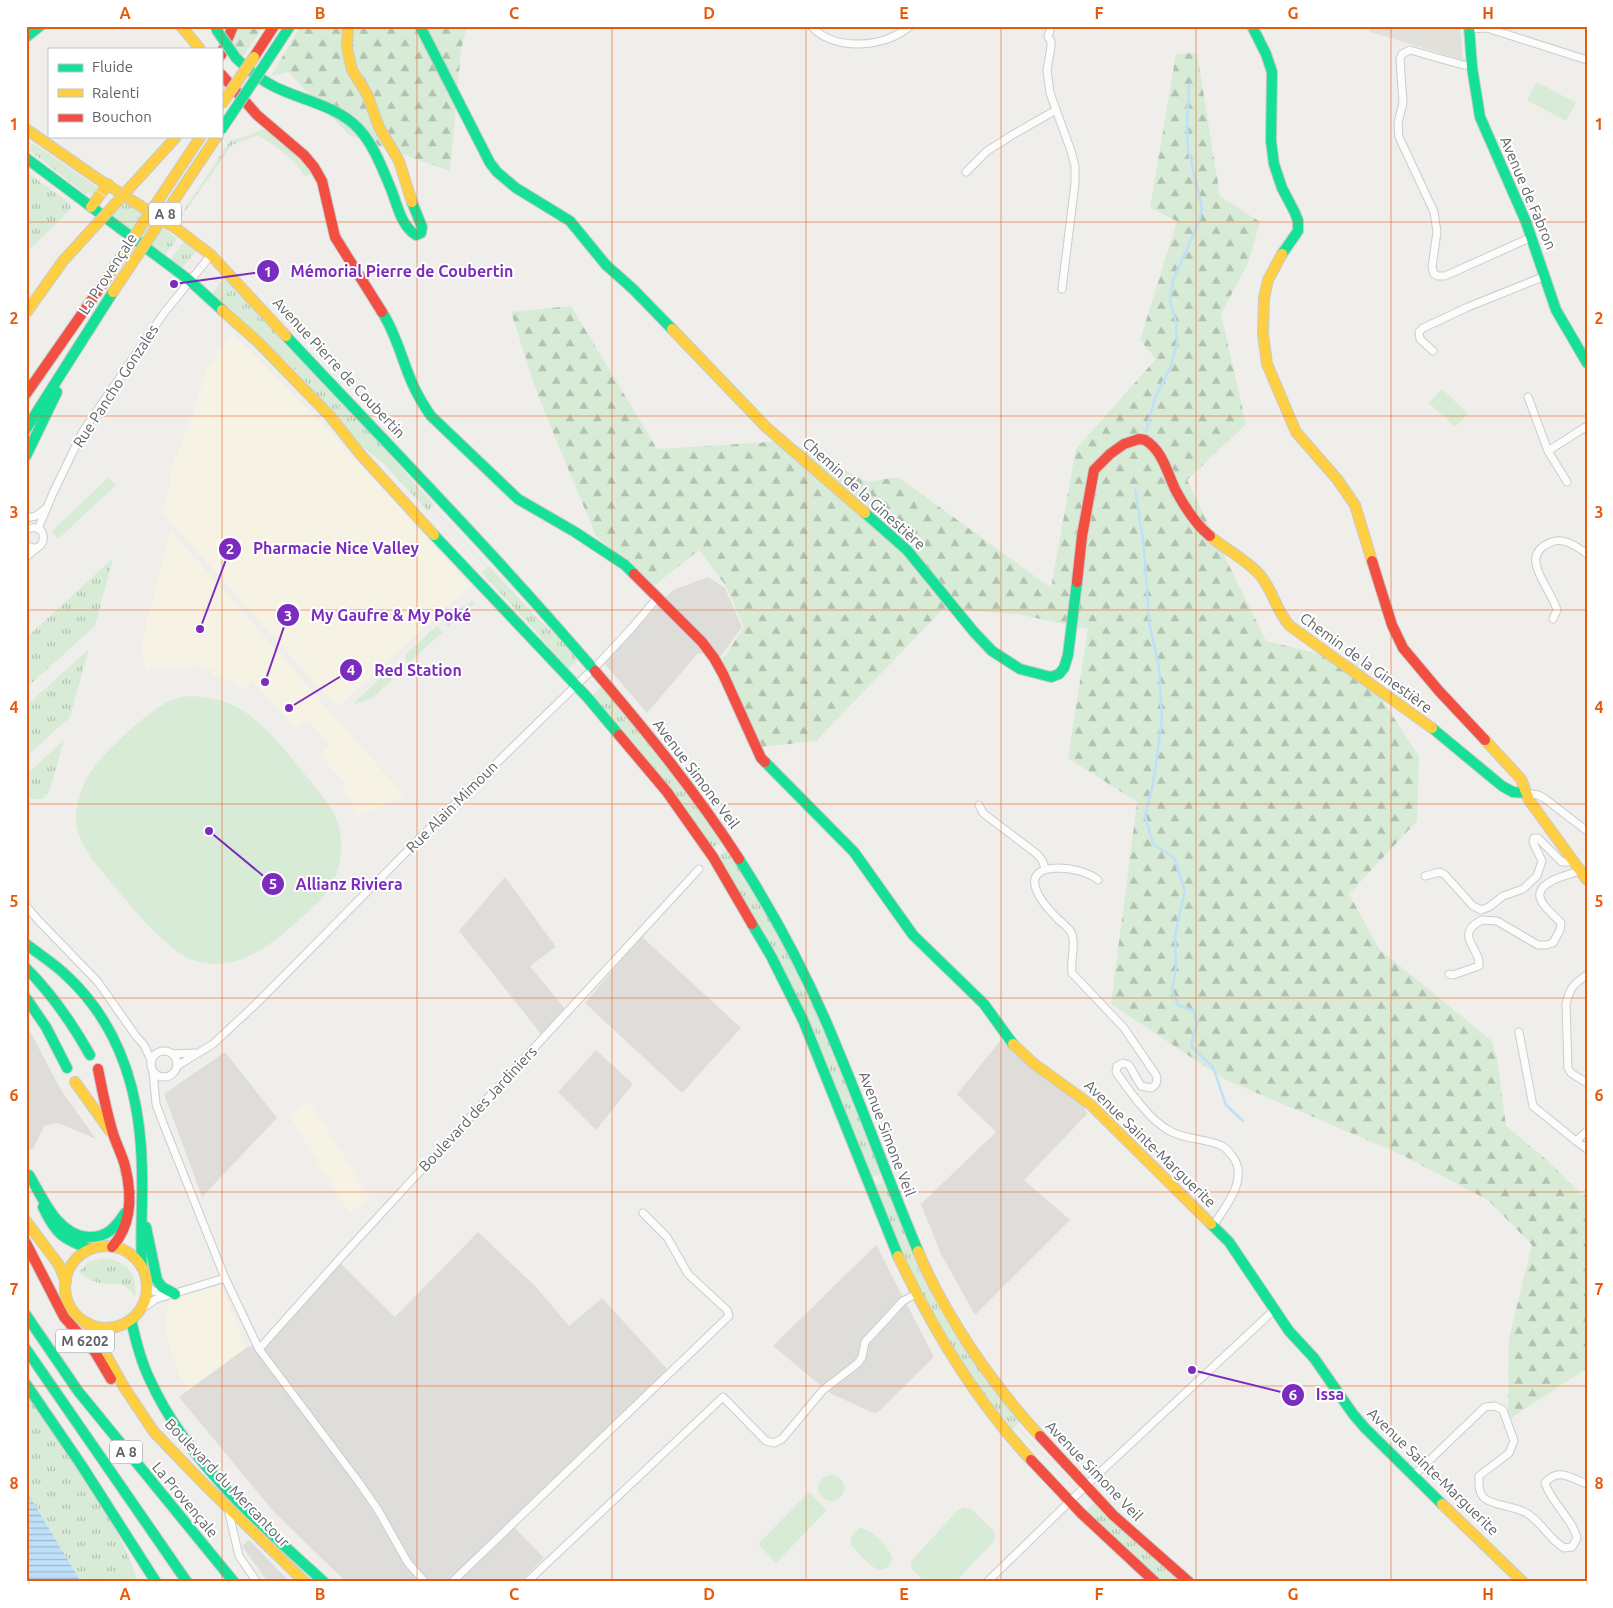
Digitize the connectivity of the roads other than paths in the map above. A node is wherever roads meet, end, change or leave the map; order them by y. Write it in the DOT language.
graph roads {
  1 [pos="30,26"];
  2 [pos="40,26"];
  3 [pos="181,26"];
  4 [pos="233,26"];
  5 [pos="274,26"];
  6 [pos="290,26"];
  7 [pos="348,26"];
  8 [pos="420,26"];
  9 [pos="811,26"];
  10 [pos="910,26"];
  11 [pos="1051,26"];
  12 [pos="1252,26"];
  13 [pos="215,28"];
  14 [pos="1469,28"];
  15 [pos="26,29"];
  16 [pos="26,37"];
  17 [pos="199,48"];
  18 [pos="222,52"];
  19 [pos="1587,60"];
  20 [pos="1472,65"];
  21 [pos="222,75"];
  22 [pos="222,104"];
  23 [pos="1056,110"];
  24 [pos="222,128"];
  25 [pos="26,130"];
  26 [pos="175,138"];
  27 [pos="199,138"];
  28 [pos="216,138"];
  29 [pos="26,158"];
  30 [pos="966,172"];
  31 [pos="108,184"];
  32 [pos="91,207"];
  33 [pos="1532,237"];
  34 [pos="211,255"];
  35 [pos="1545,276"];
  36 [pos="189,280"];
  37 [pos="1062,289"];
  38 [pos="26,313"];
  39 [pos="1433,350"];
  40 [pos="73,355"];
  41 [pos="1587,364"];
  42 [pos="26,394"];
  43 [pos="1528,397"];
  44 [pos="1587,426"];
  45 [pos="26,430"];
  46 [pos="1548,451"];
  47 [pos="26,456"];
  48 [pos="1566,482"];
  49 [pos="46,509"];
  50 [pos="26,518"];
  51 [pos="38,529"];
  52 [pos="26,530"];
  53 [pos="26,545"];
  54 [pos="39,547"];
  55 [pos="1587,554"];
  56 [pos="26,558"];
  57 [pos="658,597"];
  58 [pos="1553,619"];
  59 [pos="592,670"];
  60 [pos="576,685"];
  61 [pos="1526,793"];
  62 [pos="979,806"];
  63 [pos="1587,831"];
  64 [pos="1577,866"];
  65 [pos="1045,868"];
  66 [pos="699,869"];
  67 [pos="1425,876"];
  68 [pos="1098,880"];
  69 [pos="1587,880"];
  70 [pos="26,906"];
  71 [pos="26,944"];
  72 [pos="26,968"];
  73 [pos="1449,974"];
  74 [pos="1587,975"];
  75 [pos="26,998"];
  76 [pos="1519,1032"];
  77 [pos="144,1045"];
  78 [pos="162,1051"];
  79 [pos="197,1052"];
  80 [pos="173,1054"];
  81 [pos="90,1055"];
  82 [pos="151,1060"];
  83 [pos="177,1066"];
  84 [pos="67,1068"];
  85 [pos="98,1069"];
  86 [pos="153,1072"];
  87 [pos="166,1077"];
  88 [pos="76,1082"];
  89 [pos="1587,1083"];
  90 [pos="155,1095"];
  91 [pos="1587,1131"];
  92 [pos="114,1137"];
  93 [pos="1576,1141"];
  94 [pos="1587,1149"];
  95 [pos="28,1173"];
  96 [pos="128,1208"];
  97 [pos="141,1213"];
  98 [pos="643,1213"];
  99 [pos="26,1221"];
  100 [pos="1213,1226"];
  101 [pos="26,1244"];
  102 [pos="112,1246"];
  103 [pos="91,1249"];
  104 [pos="142,1267"];
  105 [pos="225,1278"];
  106 [pos="66,1282"];
  107 [pos="147,1287"];
  108 [pos="175,1294"];
  109 [pos="916,1294"];
  110 [pos="141,1309"];
  111 [pos="1274,1310"];
  112 [pos="26,1315"];
  113 [pos="131,1320"];
  114 [pos="88,1324"];
  115 [pos="26,1349"];
  116 [pos="258,1349"];
  117 [pos="26,1384"];
  118 [pos="154,1432"];
  119 [pos="1413,1476"];
  120 [pos="1587,1484"];
  121 [pos="1086,1486"];
  122 [pos="1070,1502"];
  123 [pos="227,1506"];
  124 [pos="156,1582"];
  125 [pos="187,1582"];
  126 [pos="234,1582"];
  127 [pos="256,1582"];
  128 [pos="305,1582"];
  129 [pos="324,1582"];
  130 [pos="425,1582"];
  131 [pos="452,1582"];
  132 [pos="527,1582"];
  133 [pos="987,1582"];
  134 [pos="1155,1582"];
  135 [pos="1189,1582"];
  136 [pos="1523,1582"];
  1 -- 15 [label="main road"];
  2 -- 16 [label="main road"];
  3 -- 17 [label="main road"];
  4 -- 18 [label="main road"];
  5 -- 22 [label="main road, bridge"];
  6 -- 24 [label="main road, bridge"];
  7 -- 13 [label="main road, bridge"];
  8 -- 61 [label="main road, Chemin de la Ginestière"];
  9 -- 10 [label="street"];
  11 -- 23 [label="street"];
  12 -- 61 [label="main road, Chemin de la Ginestière"];
  14 -- 19 [label="street"];
  14 -- 20 [label="main road, Avenue de Fabron"];
  20 -- 33 [label="main road, Avenue de Fabron"];
  20 -- 33 [label="street"];
  21 -- 57 [label="main road, Avenue Sainte-Marguerite"];
  23 -- 30 [label="street"];
  23 -- 37 [label="street"];
  25 -- 31 [label="main road, Avenue Pierre de Coubertin"];
  26 -- 38 [label="main road, bridge"];
  27 -- 42 [label="main road, La Provençale / A 8, bridge"];
  28 -- 40 [label="main road, La Provençale / A 8, bridge"];
  29 -- 32 [label="main road"];
  31 -- 32 [label="main road"];
  31 -- 34 [label="main road, Avenue Pierre de Coubertin"];
  32 -- 36 [label="main road"];
  33 -- 35 [label="main road, Avenue de Fabron"];
  34 -- 36 [label="street, Rue Pancho Gonzales"];
  34 -- 59 [label="main road, Avenue Pierre de Coubertin"];
  35 -- 39 [label="street"];
  35 -- 41 [label="main road, Avenue de Fabron"];
  36 -- 49 [label="street, Rue Pancho Gonzales"];
  36 -- 60 [label="main road"];
  40 -- 45 [label="main road, La Provençale / A 8"];
  40 -- 47 [label="main road"];
  43 -- 46 [label="street"];
  44 -- 46 [label="street"];
  46 -- 48 [label="street"];
  49 -- 50 [label="street"];
  49 -- 51 [label="street, Rue Pancho Gonzales"];
  51 -- 52 [label="street"];
  51 -- 54 [label="street"];
  53 -- 54 [label="street"];
  54 -- 56 [label="street"];
  55 -- 58 [label="street"];
  57 -- 59 [label="street, Rue Alain Mimoun"];
  57 -- 100 [label="main road, Avenue Sainte-Marguerite"];
  59 -- 60 [label="street, Rue Alain Mimoun"];
  59 -- 121 [label="main road, Avenue Simone Veil"];
  60 -- 79 [label="street, Rue Alain Mimoun"];
  60 -- 109 [label="main road"];
  61 -- 63 [label="street"];
  61 -- 64 [label="main road"];
  62 -- 65 [label="street"];
  64 -- 67 [label="street"];
  64 -- 69 [label="main road"];
  64 -- 73 [label="street"];
  65 -- 68 [label="street"];
  65 -- 100 [label="street"];
  66 -- 116 [label="street, Boulevard des Jardiniers"];
  70 -- 77 [label="street"];
  71 -- 97 [label="main road"];
  72 -- 81 [label="main road"];
  74 -- 89 [label="street"];
  75 -- 84 [label="main road"];
  76 -- 93 [label="street"];
  77 -- 78 [label="street"];
  77 -- 82 [label="street"];
  78 -- 80 [label="street"];
  78 -- 82 [label="street"];
  79 -- 80 [label="street, Rue Alain Mimoun"];
  79 -- 83 [label="street, Rue Alain Mimoun"];
  80 -- 83 [label="street"];
  82 -- 86 [label="street"];
  83 -- 87 [label="street"];
  85 -- 92 [label="main road"];
  86 -- 87 [label="street"];
  86 -- 90 [label="street"];
  87 -- 90 [label="street"];
  88 -- 92 [label="main road"];
  90 -- 105 [label="street"];
  91 -- 93 [label="street"];
  92 -- 96 [label="main road"];
  93 -- 94 [label="street"];
  95 -- 96 [label="main road"];
  95 -- 103 [label="main road"];
  96 -- 102 [label="main road"];
  97 -- 104 [label="main road"];
  97 -- 108 [label="main road"];
  98 -- 131 [label="street"];
  99 -- 106 [label="main road"];
  100 -- 111 [label="main road, Avenue Sainte-Marguerite"];
  101 -- 118 [label="main road, M 6202"];
  102 -- 103 [label="main road"];
  102 -- 104 [label="main road"];
  103 -- 106 [label="main road"];
  104 -- 107 [label="main road"];
  105 -- 108 [label="street"];
  105 -- 116 [label="street"];
  106 -- 114 [label="main road"];
  107 -- 108 [label="street"];
  107 -- 110 [label="main road"];
  108 -- 110 [label="street"];
  109 -- 122 [label="main road"];
  109 -- 132 [label="street"];
  110 -- 113 [label="main road"];
  111 -- 119 [label="main road, Avenue Sainte-Marguerite"];
  111 -- 121 [label="street"];
  112 -- 126 [label="main road, La Provençale / A 8"];
  113 -- 114 [label="main road"];
  113 -- 129 [label="main road, Boulevard du Mercantour / M 6202"];
  114 -- 118 [label="main road, Boulevard du Mercantour / M 6202"];
  115 -- 125 [label="main road, A 8"];
  116 -- 130 [label="street"];
  117 -- 124 [label="main road"];
  118 -- 123 [label="main road, Boulevard du Mercantour / M 6202"];
  119 -- 120 [label="street"];
  119 -- 136 [label="main road, Avenue Sainte-Marguerite"];
  121 -- 122 [label="street"];
  121 -- 135 [label="main road, Avenue Simone Veil"];
  122 -- 133 [label="street"];
  122 -- 134 [label="main road"];
  123 -- 127 [label="street"];
  123 -- 128 [label="main road, Boulevard du Mercantour / M 6202"];
}
